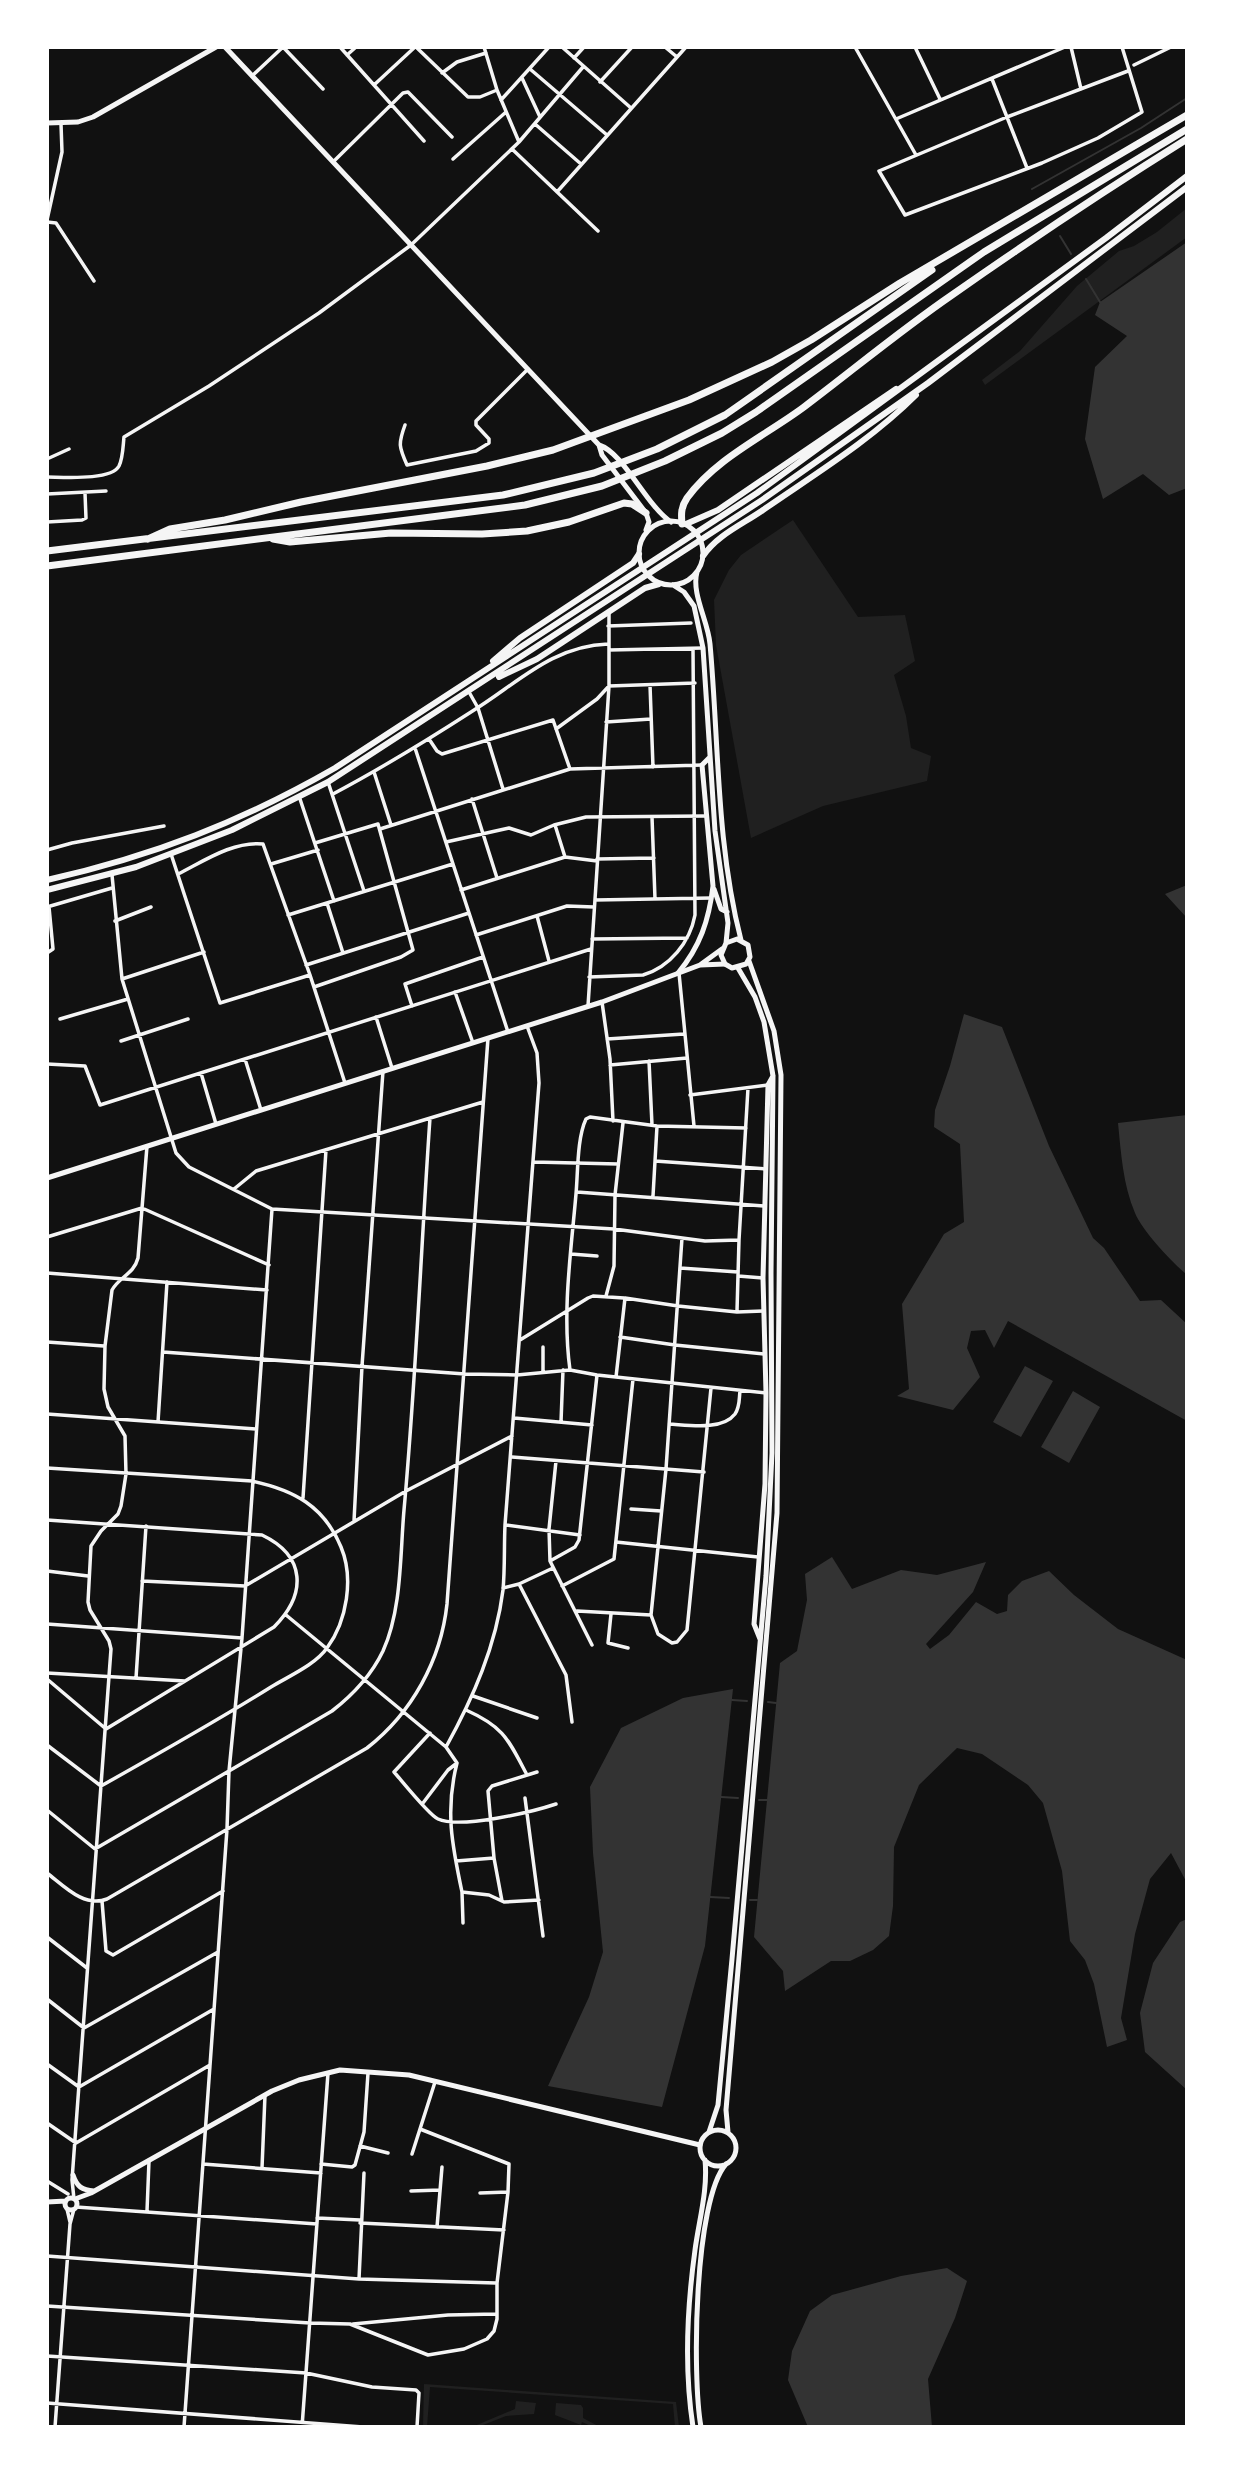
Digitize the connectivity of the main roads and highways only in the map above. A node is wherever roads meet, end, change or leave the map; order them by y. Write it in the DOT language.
graph roads {
  1 [pos="216,47"];
  2 [pos="226,47"];
  3 [pos="1187,115"];
  4 [pos="47,123"];
  5 [pos="1187,129"];
  6 [pos="1187,139"];
  7 [pos="1187,176"];
  8 [pos="1187,187"];
  9 [pos="975,239"];
  10 [pos="922,374"];
  11 [pos="928,383"];
  12 [pos="592,437"];
  13 [pos="598,445"];
  14 [pos="646,513"];
  15 [pos="671,522"];
  16 [pos="684,524"];
  17 [pos="644,536"];
  18 [pos="269,538"];
  19 [pos="148,539"];
  20 [pos="47,551"];
  21 [pos="639,554"];
  22 [pos="703,556"];
  23 [pos="47,566"];
  24 [pos="697,572"];
  25 [pos="660,583"];
  26 [pos="673,585"];
  27 [pos="473,679"];
  28 [pos="478,686"];
  29 [pos="709,758"];
  30 [pos="47,880"];
  31 [pos="713,886"];
  32 [pos="47,890"];
  33 [pos="727,912"];
  34 [pos="741,940"];
  35 [pos="724,946"];
  36 [pos="749,961"];
  37 [pos="725,964"];
  38 [pos="700,965"];
  39 [pos="738,968"];
  40 [pos="679,973"];
  41 [pos="773,1076"];
  42 [pos="47,1178"];
  43 [pos="771,1273"];
  44 [pos="764,1300"];
  45 [pos="760,1639"];
  46 [pos="709,2132"];
  47 [pos="728,2132"];
  48 [pos="701,2145"];
  49 [pos="705,2160"];
  50 [pos="726,2164"];
  51 [pos="72,2177"];
  52 [pos="92,2192"];
  53 [pos="47,2203"];
  54 [pos="694,2427"];
  55 [pos="701,2427"];
  1 -- 4 [label="main road"];
  2 -- 12 [label="main road"];
  3 -- 9 [label="highway"];
  5 -- 18 [label="highway"];
  6 -- 16 [label="highway"];
  7 -- 10 [label="highway"];
  8 -- 11 [label="highway"];
  9 -- 12 [label="highway"];
  9 -- 19 [label="highway"];
  10 -- 16 [label="highway"];
  10 -- 27 [label="highway"];
  11 -- 22 [label="highway"];
  11 -- 28 [label="highway"];
  12 -- 13 [label="main road"];
  12 -- 19 [label="highway"];
  13 -- 14 [label="main road"];
  13 -- 15 [label="main road"];
  14 -- 17 [label="main road"];
  14 -- 18 [label="highway"];
  15 -- 16 [label="main road"];
  15 -- 17 [label="main road"];
  16 -- 22 [label="main road"];
  17 -- 21 [label="main road"];
  18 -- 23 [label="highway"];
  19 -- 20 [label="highway"];
  21 -- 25 [label="main road"];
  21 -- 27 [label="highway"];
  22 -- 24 [label="main road"];
  24 -- 26 [label="main road"];
  24 -- 34 [label="main road"];
  25 -- 26 [label="main road"];
  25 -- 28 [label="highway"];
  26 -- 29 [label="main road"];
  27 -- 30 [label="highway"];
  28 -- 32 [label="highway"];
  29 -- 31 [label="main road"];
  29 -- 33 [label="main road"];
  31 -- 33 [label="main road"];
  31 -- 40 [label="main road"];
  33 -- 35 [label="main road"];
  34 -- 35 [label="main road"];
  34 -- 36 [label="main road"];
  35 -- 37 [label="main road"];
  35 -- 38 [label="main road"];
  36 -- 39 [label="main road"];
  36 -- 47 [label="main road"];
  37 -- 38 [label="main road"];
  37 -- 39 [label="main road"];
  38 -- 40 [label="main road"];
  39 -- 41 [label="main road"];
  40 -- 42 [label="main road"];
  41 -- 43 [label="main road"];
  41 -- 44 [label="main road"];
  43 -- 44 [label="main road"];
  43 -- 45 [label="main road"];
  44 -- 45 [label="main road"];
  45 -- 46 [label="main road"];
  46 -- 47 [label="main road"];
  46 -- 48 [label="main road"];
  47 -- 50 [label="main road"];
  48 -- 49 [label="main road"];
  48 -- 52 [label="main road"];
  49 -- 50 [label="main road"];
  49 -- 54 [label="main road"];
  50 -- 55 [label="main road"];
  51 -- 52 [label="main road"];
  52 -- 53 [label="main road"];
}
